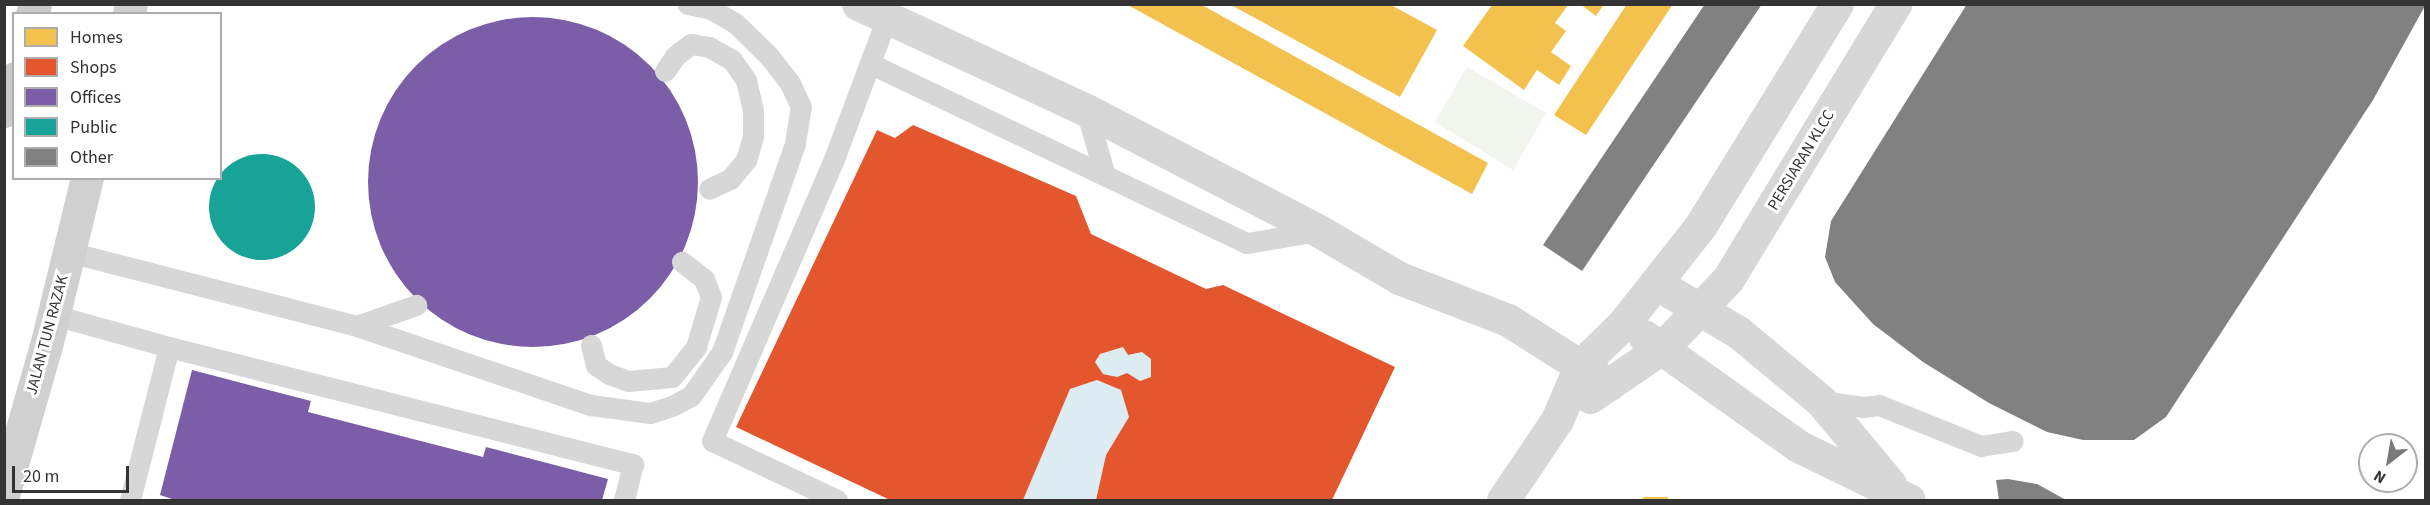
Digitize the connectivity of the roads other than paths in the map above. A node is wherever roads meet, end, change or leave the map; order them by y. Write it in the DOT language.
graph roads {
  1 [pos="688,4"];
  2 [pos="1837,4"];
  3 [pos="1895,4"];
  4 [pos="873,11"];
  5 [pos="871,64"];
  6 [pos="665,71"];
  7 [pos="12,85"];
  8 [pos="1086,110"];
  9 [pos="4,111"];
  10 [pos="1104,172"];
  11 [pos="87,180"];
  12 [pos="709,189"];
  13 [pos="1319,231"];
  14 [pos="69,252"];
  15 [pos="682,262"];
  16 [pos="1657,284"];
  17 [pos="416,305"];
  18 [pos="1699,308"];
  19 [pos="54,315"];
  20 [pos="1624,324"];
  21 [pos="357,326"];
  22 [pos="591,345"];
  23 [pos="46,346"];
  24 [pos="170,347"];
  25 [pos="1662,347"];
  26 [pos="1580,366"];
  27 [pos="1609,384"];
  28 [pos="1821,401"];
  29 [pos="4,408"];
  30 [pos="1557,420"];
  31 [pos="2013,441"];
  32 [pos="4,492"];
  33 [pos="1903,496"];
  34 [pos="130,501"];
  35 [pos="624,501"];
  36 [pos="837,501"];
  37 [pos="1503,501"];
  1 -- 21 [label="lane"];
  2 -- 16 [label="street"];
  3 -- 18 [label="street, PERSIARAN KLCC"];
  4 -- 5 [label="lane"];
  4 -- 8 [label="street"];
  5 -- 10 [label="lane"];
  5 -- 36 [label="lane"];
  6 -- 12 [label="lane"];
  7 -- 9 [label="main road"];
  8 -- 10 [label="lane"];
  8 -- 13 [label="street"];
  10 -- 13 [label="lane"];
  11 -- 14 [label="main road, JALAN TUN RAZAK"];
  13 -- 26 [label="street"];
  14 -- 19 [label="main road, JALAN TUN RAZAK"];
  14 -- 21 [label="lane"];
  15 -- 22 [label="lane"];
  16 -- 18 [label="street"];
  16 -- 20 [label="street"];
  17 -- 21 [label="lane"];
  18 -- 25 [label="street, PERSIARAN KLCC"];
  18 -- 28 [label="street"];
  19 -- 23 [label="main road, JALAN TUN RAZAK"];
  19 -- 24 [label="lane"];
  20 -- 25 [label="street"];
  20 -- 26 [label="street"];
  23 -- 29 [label="main road"];
  23 -- 32 [label="main road, JALAN TUN RAZAK"];
  24 -- 34 [label="lane"];
  24 -- 35 [label="lane"];
  25 -- 27 [label="street, PERSIARAN KLCC"];
  25 -- 33 [label="street"];
  26 -- 27 [label="street"];
  26 -- 30 [label="street"];
  27 -- 30 [label="street, PERSIARAN KLCC"];
  28 -- 31 [label="lane"];
  28 -- 33 [label="street"];
  30 -- 37 [label="street"];
}
